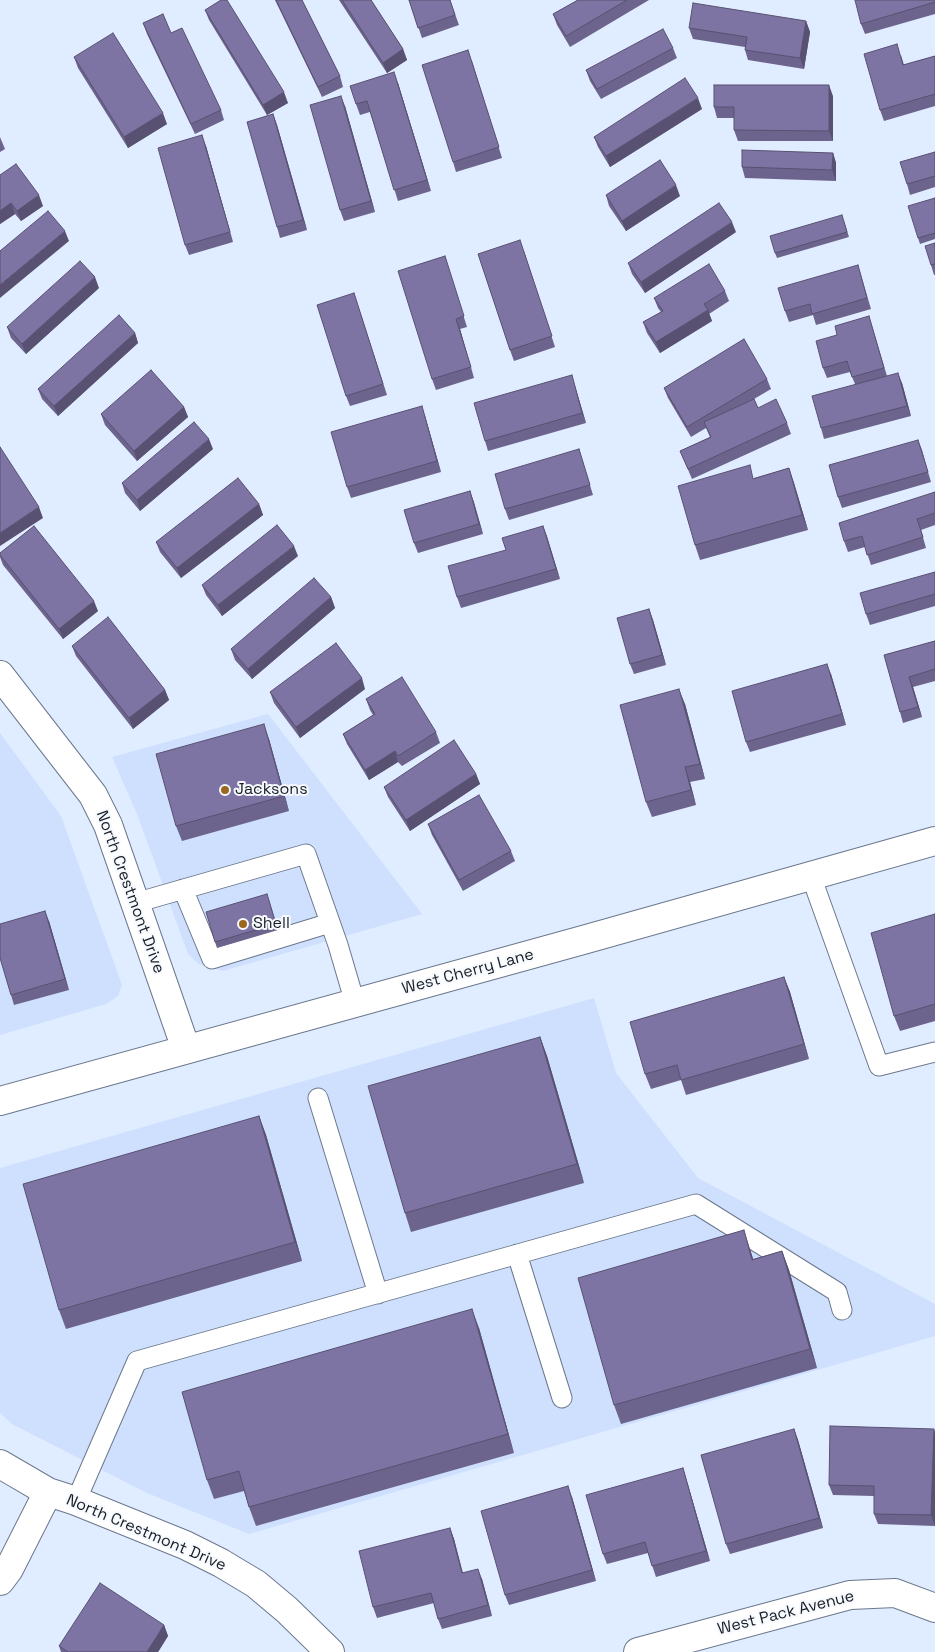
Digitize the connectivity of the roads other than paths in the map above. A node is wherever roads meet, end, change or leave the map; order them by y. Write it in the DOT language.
graph roads {
  1 [pos="0,675"];
  2 [pos="935,841"];
  3 [pos="811,876"];
  4 [pos="183,889"];
  5 [pos="135,903"];
  6 [pos="330,923"];
  7 [pos="355,1003"];
  8 [pos="186,1049"];
  9 [pos="935,1052"];
  10 [pos="318,1098"];
  11 [pos="0,1101"];
  12 [pos="517,1254"];
  13 [pos="378,1294"];
  14 [pos="842,1310"];
  15 [pos="562,1398"];
  16 [pos="0,1464"];
  17 [pos="48,1492"];
  18 [pos="76,1501"];
  19 [pos="0,1581"];
  20 [pos="935,1608"];
  21 [pos="330,1652"];
  22 [pos="638,1652"];
  1 -- 5 [label="street, North Crestmont Drive"];
  2 -- 3 [label="street, West Cherry Lane"];
  3 -- 7 [label="street, West Cherry Lane"];
  3 -- 9 [label="lane"];
  4 -- 5 [label="lane"];
  4 -- 6 [label="lane"];
  4 -- 6 [label="lane"];
  5 -- 8 [label="street, North Crestmont Drive"];
  6 -- 7 [label="lane"];
  7 -- 8 [label="street, West Cherry Lane"];
  8 -- 11 [label="street, West Cherry Lane"];
  10 -- 13 [label="lane"];
  12 -- 13 [label="lane"];
  12 -- 14 [label="lane"];
  12 -- 15 [label="lane"];
  13 -- 18 [label="lane"];
  16 -- 17 [label="street, North Crestmont Drive"];
  17 -- 18 [label="street, North Crestmont Drive"];
  17 -- 19 [label="street"];
  18 -- 21 [label="street, North Crestmont Drive"];
  20 -- 22 [label="street, West Pack Avenue"];
}
